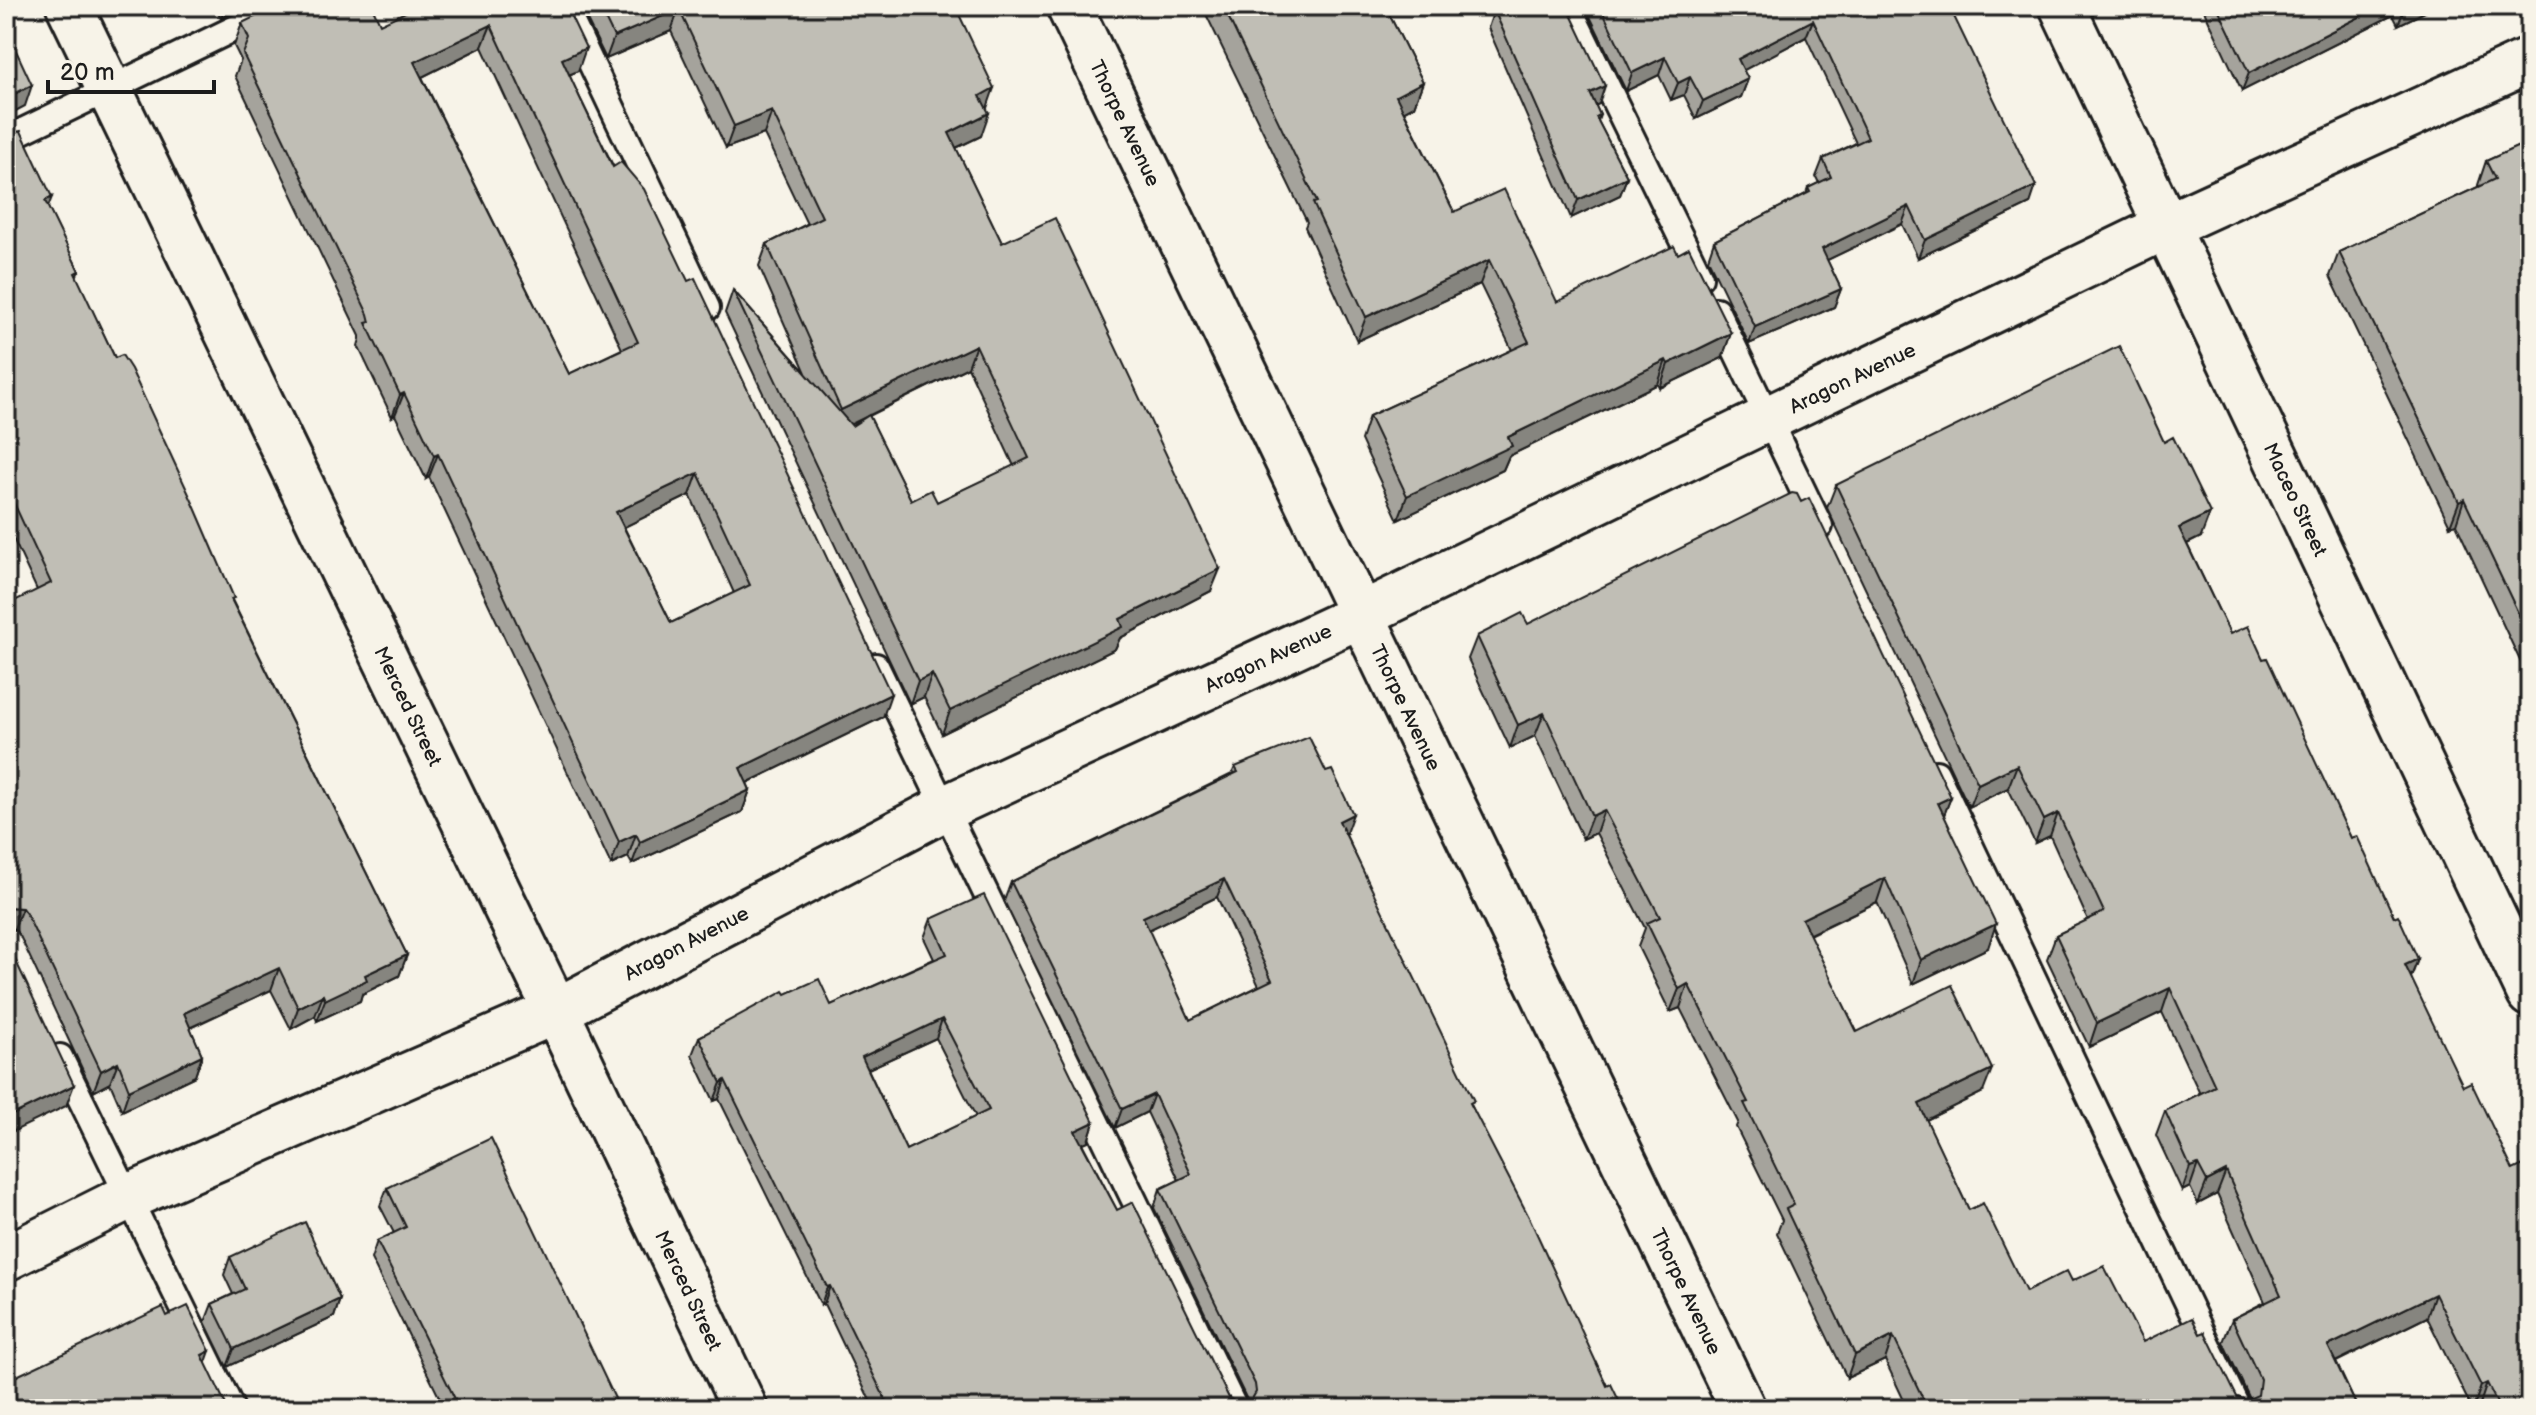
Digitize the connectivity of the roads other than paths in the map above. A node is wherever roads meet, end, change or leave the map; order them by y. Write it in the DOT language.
graph roads {
  1 [pos="69,6"];
  2 [pos="281,6"];
  3 [pos="564,6"];
  4 [pos="1069,6"];
  5 [pos="1568,6"];
  6 [pos="2062,6"];
  7 [pos="2530,60"];
  8 [pos="111,90"];
  9 [pos="6,139"];
  10 [pos="2165,227"];
  11 [pos="720,336"];
  12 [pos="1769,420"];
  13 [pos="1831,549"];
  14 [pos="1361,615"];
  15 [pos="869,651"];
  16 [pos="1926,750"];
  17 [pos="943,809"];
  18 [pos="2530,994"];
  19 [pos="556,1011"];
  20 [pos="53,1041"];
  21 [pos="126,1198"];
  22 [pos="6,1258"];
  23 [pos="232,1409"];
  24 [pos="745,1409"];
  25 [pos="1235,1409"];
  26 [pos="1743,1409"];
  27 [pos="2238,1409"];
  1 -- 8 [label="street, Merced Street"];
  2 -- 8 [label="lane"];
  3 -- 11 [label="lane"];
  4 -- 14 [label="street, Thorpe Avenue"];
  5 -- 12 [label="lane"];
  6 -- 10 [label="street, Maceo Street"];
  7 -- 10 [label="street, Aragon Avenue"];
  8 -- 9 [label="lane"];
  8 -- 19 [label="street, Merced Street"];
  10 -- 12 [label="street, Aragon Avenue"];
  10 -- 18 [label="street, Maceo Street"];
  12 -- 13 [label="lane"];
  12 -- 14 [label="street, Aragon Avenue"];
  14 -- 17 [label="street, Aragon Avenue"];
  14 -- 26 [label="street, Thorpe Avenue"];
  15 -- 17 [label="lane"];
  16 -- 27 [label="lane"];
  17 -- 19 [label="street, Aragon Avenue"];
  17 -- 25 [label="lane"];
  19 -- 21 [label="street, Aragon Avenue"];
  19 -- 24 [label="street, Merced Street"];
  20 -- 21 [label="lane"];
  21 -- 22 [label="street, Aragon Avenue"];
  21 -- 23 [label="lane"];
}
